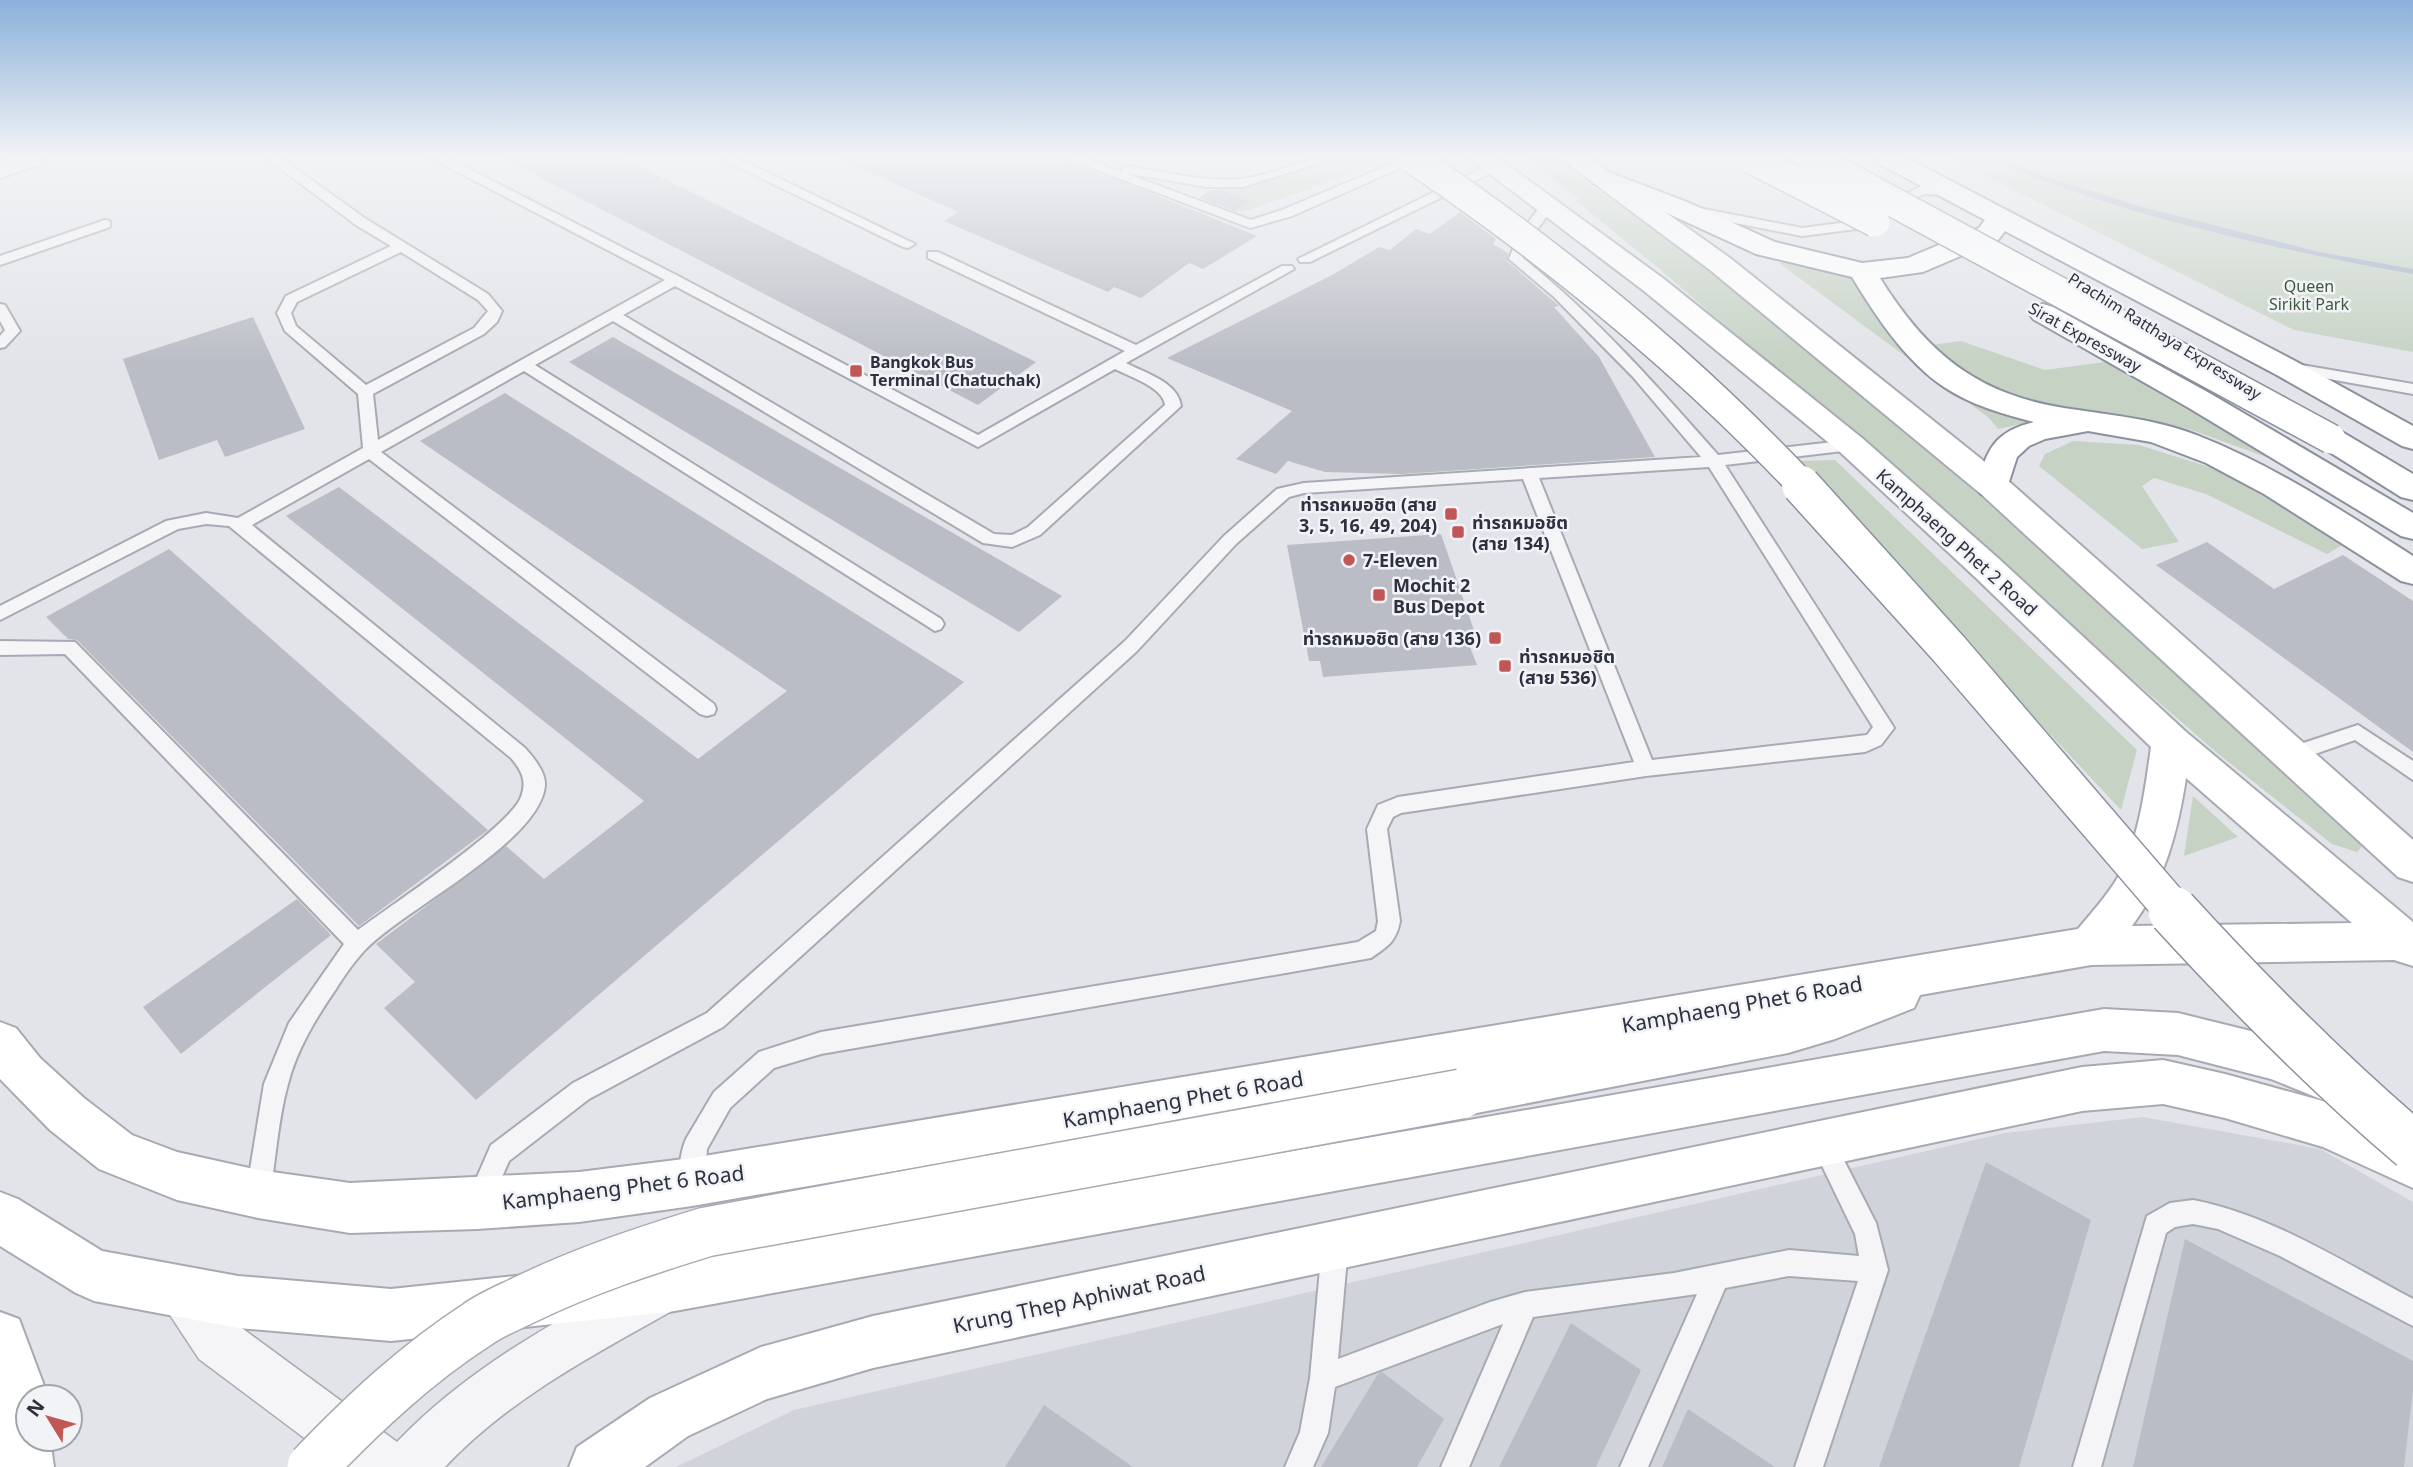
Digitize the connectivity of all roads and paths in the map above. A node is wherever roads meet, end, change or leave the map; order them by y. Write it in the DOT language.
graph roads {
  1 [pos="98,226"];
  2 [pos="371,226"];
  3 [pos="571,226"];
  4 [pos="871,226"];
  5 [pos="1367,226"];
  6 [pos="1511,226"];
  7 [pos="1532,226"];
  8 [pos="1576,226"];
  9 [pos="1668,226"];
  10 [pos="1719,226"];
  11 [pos="1773,226"];
  12 [pos="1847,226"];
  13 [pos="1883,226"];
  14 [pos="1938,226"];
  15 [pos="1981,226"];
  16 [pos="1995,226"];
  17 [pos="2014,226"];
  18 [pos="908,244"];
  19 [pos="401,247"];
  20 [pos="933,255"];
  21 [pos="1305,260"];
  22 [pos="0,261"];
  23 [pos="1960,268"];
  24 [pos="1287,269"];
  25 [pos="1862,271"];
  26 [pos="675,280"];
  27 [pos="2019,300"];
  28 [pos="0,308"];
  29 [pos="613,315"];
  30 [pos="0,344"];
  31 [pos="1136,351"];
  32 [pos="1115,363"];
  33 [pos="524,365"];
  34 [pos="2286,368"];
  35 [pos="2413,388"];
  36 [pos="365,392"];
  37 [pos="2095,423"];
  38 [pos="2331,439"];
  39 [pos="2413,439"];
  40 [pos="1851,445"];
  41 [pos="371,452"];
  42 [pos="1714,461"];
  43 [pos="1530,475"];
  44 [pos="1993,486"];
  45 [pos="2413,489"];
  46 [pos="240,524"];
  47 [pos="2413,528"];
  48 [pos="2413,572"];
  49 [pos="0,614"];
  50 [pos="934,624"];
  51 [pos="0,648"];
  52 [pos="708,709"];
  53 [pos="2171,742"];
  54 [pos="2289,755"];
  55 [pos="1646,768"];
  56 [pos="2413,772"];
  57 [pos="2413,865"];
  58 [pos="357,943"];
  59 [pos="2409,944"];
  60 [pos="2091,946"];
  61 [pos="1947,970"];
  62 [pos="0,1043"];
  63 [pos="2413,1114"];
  64 [pos="1823,1143"];
  65 [pos="2413,1146"];
  66 [pos="2413,1164"];
  67 [pos="692,1182"];
  68 [pos="258,1194"];
  69 [pos="477,1204"];
  70 [pos="0,1217"];
  71 [pos="1335,1246"];
  72 [pos="1875,1270"];
  73 [pos="1717,1278"];
  74 [pos="669,1286"];
  75 [pos="183,1292"];
  76 [pos="1525,1305"];
  77 [pos="2413,1313"];
  78 [pos="0,1338"];
  79 [pos="1323,1378"];
  80 [pos="26,1467"];
  81 [pos="312,1467"];
  82 [pos="387,1467"];
  83 [pos="409,1467"];
  84 [pos="597,1467"];
  85 [pos="1299,1467"];
  86 [pos="1455,1467"];
  87 [pos="1634,1467"];
  88 [pos="1809,1467"];
  89 [pos="2087,1467"];
  1 -- 22 [label="lane"];
  2 -- 19 [label="lane"];
  3 -- 26 [label="lane"];
  4 -- 18 [label="lane"];
  5 -- 21 [label="lane"];
  6 -- 65 [label="main road, bridge"];
  7 -- 42 [label="lane"];
  8 -- 40 [label="main road, Kamphaeng Phet 2 Road"];
  9 -- 44 [label="main road"];
  10 -- 25 [label="main road"];
  11 -- 12 [label="lane"];
  13 -- 23 [label="main road, bridge"];
  14 -- 38 [label="main road, Sirat Expressway, bridge"];
  15 -- 38 [label="main road, Prachim Ratthaya Expressway, bridge"];
  16 -- 25 [label="main road"];
  17 -- 34 [label="main road"];
  19 -- 36 [label="lane"];
  19 -- 36 [label="lane"];
  20 -- 31 [label="lane"];
  24 -- 31 [label="lane"];
  25 -- 37 [label="main road"];
  26 -- 29 [label="lane"];
  26 -- 32 [label="lane"];
  27 -- 47 [label="main road, Sirat Expressway"];
  28 -- 30 [label="lane"];
  29 -- 32 [label="lane"];
  29 -- 33 [label="lane"];
  31 -- 32 [label="lane"];
  33 -- 41 [label="lane"];
  33 -- 50 [label="lane"];
  34 -- 35 [label="lane"];
  34 -- 39 [label="main road"];
  36 -- 41 [label="lane"];
  37 -- 44 [label="main road"];
  37 -- 48 [label="main road"];
  38 -- 45 [label="main road, Sirat Expressway"];
  40 -- 42 [label="lane"];
  40 -- 53 [label="main road, Kamphaeng Phet 2 Road"];
  41 -- 46 [label="lane"];
  41 -- 52 [label="lane"];
  42 -- 43 [label="lane"];
  42 -- 55 [label="lane"];
  43 -- 55 [label="lane"];
  43 -- 69 [label="lane"];
  44 -- 54 [label="main road"];
  46 -- 49 [label="lane"];
  46 -- 58 [label="lane"];
  51 -- 58 [label="lane"];
  53 -- 59 [label="main road, Kamphaeng Phet 2 Road"];
  53 -- 60 [label="main road"];
  54 -- 56 [label="lane"];
  54 -- 57 [label="main road"];
  55 -- 67 [label="lane"];
  58 -- 68 [label="lane"];
  59 -- 60 [label="main road, Kamphaeng Phet 6 Road"];
  60 -- 61 [label="main road, Kamphaeng Phet 6 Road"];
  61 -- 67 [label="main road, Kamphaeng Phet 6 Road"];
  61 -- 81 [label="main road, bridge"];
  62 -- 68 [label="main road, Kamphaeng Phet 6 Road"];
  63 -- 74 [label="main road"];
  64 -- 66 [label="main road"];
  64 -- 71 [label="main road, Krung Thep Aphiwat Road"];
  64 -- 72 [label="lane"];
  67 -- 69 [label="main road, Kamphaeng Phet 6 Road"];
  68 -- 69 [label="main road, Kamphaeng Phet 6 Road"];
  70 -- 75 [label="main road"];
  71 -- 79 [label="lane"];
  71 -- 84 [label="main road, Krung Thep Aphiwat Road"];
  72 -- 73 [label="lane"];
  72 -- 88 [label="lane"];
  73 -- 76 [label="lane"];
  73 -- 87 [label="lane"];
  74 -- 75 [label="main road"];
  74 -- 83 [label="street"];
  75 -- 82 [label="street"];
  76 -- 79 [label="lane"];
  76 -- 86 [label="lane"];
  77 -- 89 [label="lane"];
  78 -- 80 [label="main road"];
  79 -- 85 [label="lane"];
}
